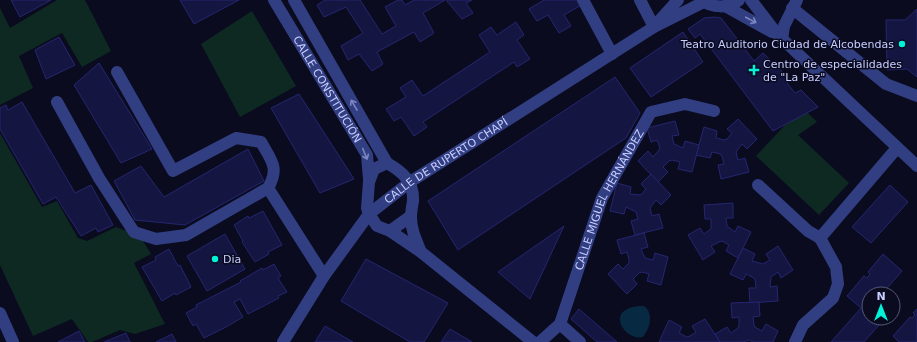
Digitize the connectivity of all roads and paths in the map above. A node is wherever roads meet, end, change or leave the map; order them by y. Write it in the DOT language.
graph roads {
  1 [pos="274,0"];
  2 [pos="294,0"];
  3 [pos="583,0"];
  4 [pos="640,0"];
  5 [pos="678,0"];
  6 [pos="739,0"];
  7 [pos="751,0"];
  8 [pos="703,1"];
  9 [pos="795,4"];
  10 [pos="725,6"];
  11 [pos="654,27"];
  12 [pos="780,37"];
  13 [pos="612,54"];
  14 [pos="117,72"];
  15 [pos="917,96"];
  16 [pos="57,102"];
  17 [pos="714,111"];
  18 [pos="897,148"];
  19 [pos="387,163"];
  20 [pos="917,166"];
  21 [pos="369,182"];
  22 [pos="410,182"];
  23 [pos="758,185"];
  24 [pos="268,188"];
  25 [pos="368,214"];
  26 [pos="411,216"];
  27 [pos="390,231"];
  28 [pos="820,238"];
  29 [pos="421,252"];
  30 [pos="324,276"];
  31 [pos="0,313"];
  32 [pos="560,324"];
  33 [pos="13,342"];
  34 [pos="283,342"];
  35 [pos="533,342"];
  36 [pos="540,342"];
  37 [pos="580,342"];
  38 [pos="795,342"];
  1 -- 21 [label="street, CALLE CONSTITUCIÓN, one-way"];
  19 -- 2 [label="street, CALLE CONSTITUCIÓN, one-way"];
  3 -- 13 [label="street"];
  4 -- 11 [label="street"];
  5 -- 11 [label="street, CALLE DE RUPERTO CHAPÍ"];
  6 -- 10 [label="street"];
  7 -- 12 [label="street"];
  8 -- 10 [label="street"];
  8 -- 11 [label="street, CALLE DE RUPERTO CHAPÍ"];
  9 -- 12 [label="street"];
  9 -- 15 [label="street"];
  10 -- 12 [label="street, one-way"];
  11 -- 13 [label="street, CALLE DE RUPERTO CHAPÍ"];
  12 -- 18 [label="street"];
  13 -- 22 [label="street, CALLE DE RUPERTO CHAPÍ"];
  14 -- 24 [label="street"];
  16 -- 24 [label="street"];
  17 -- 32 [label="street, CALLE MIGUEL HERNÁNDEZ"];
  18 -- 20 [label="street"];
  18 -- 28 [label="street"];
  19 -- 21 [label="street, CALLE CONSTITUCIÓN"];
  19 -- 22 [label="street, CALLE CONSTITUCIÓN"];
  21 -- 25 [label="street, CALLE CONSTITUCIÓN"];
  22 -- 25 [label="street, CALLE DE RUPERTO CHAPÍ"];
  22 -- 26 [label="street"];
  23 -- 28 [label="street"];
  24 -- 30 [label="street"];
  25 -- 27 [label="street"];
  25 -- 30 [label="street, CALLE DE RUPERTO CHAPÍ"];
  26 -- 27 [label="street"];
  26 -- 29 [label="street"];
  27 -- 29 [label="street"];
  28 -- 38 [label="street"];
  29 -- 35 [label="street"];
  30 -- 34 [label="street, CALLE DE RUPERTO CHAPÍ"];
  31 -- 33 [label="street"];
  32 -- 36 [label="street, CALLE MIGUEL HERNÁNDEZ"];
  32 -- 37 [label="street"];
}
